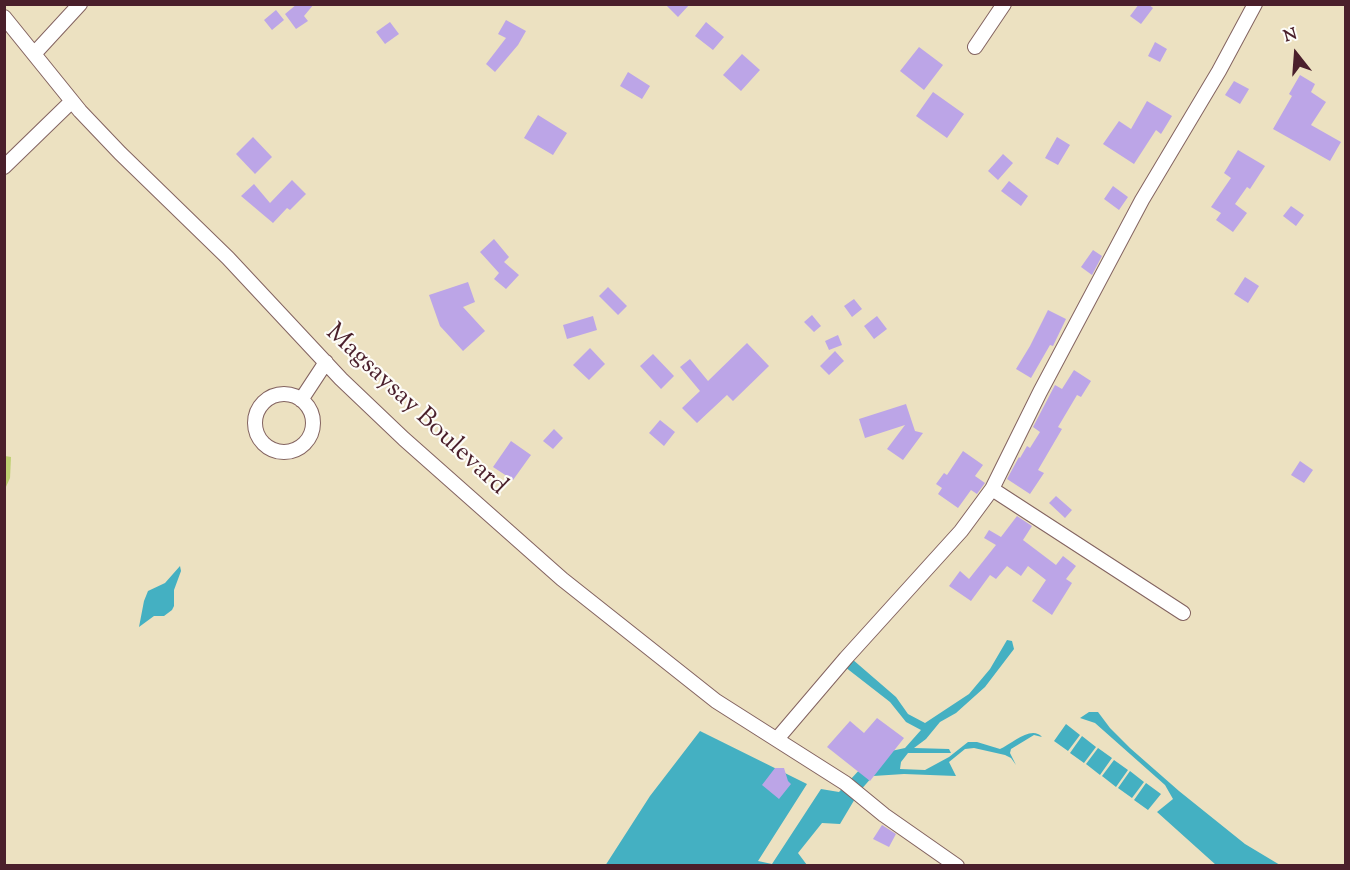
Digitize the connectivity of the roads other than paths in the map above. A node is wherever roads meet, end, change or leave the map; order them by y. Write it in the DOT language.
graph roads {
  1 [pos="80,4"];
  2 [pos="1004,4"];
  3 [pos="1255,4"];
  4 [pos="4,16"];
  5 [pos="975,47"];
  6 [pos="34,54"];
  7 [pos="72,101"];
  8 [pos="4,167"];
  9 [pos="326,362"];
  10 [pos="301,400"];
  11 [pos="992,489"];
  12 [pos="1183,613"];
  13 [pos="777,739"];
  14 [pos="957,866"];
  1 -- 6 [label="street"];
  2 -- 5 [label="street"];
  3 -- 11 [label="street"];
  4 -- 6 [label="street, Magsaysay Boulevard"];
  6 -- 7 [label="street, Magsaysay Boulevard"];
  7 -- 8 [label="street"];
  7 -- 9 [label="street, Magsaysay Boulevard"];
  9 -- 10 [label="street"];
  9 -- 13 [label="street, Magsaysay Boulevard"];
  10 -- 10 [label="street"];
  11 -- 12 [label="street"];
  11 -- 13 [label="street"];
  13 -- 14 [label="street, Magsaysay Boulevard"];
}
